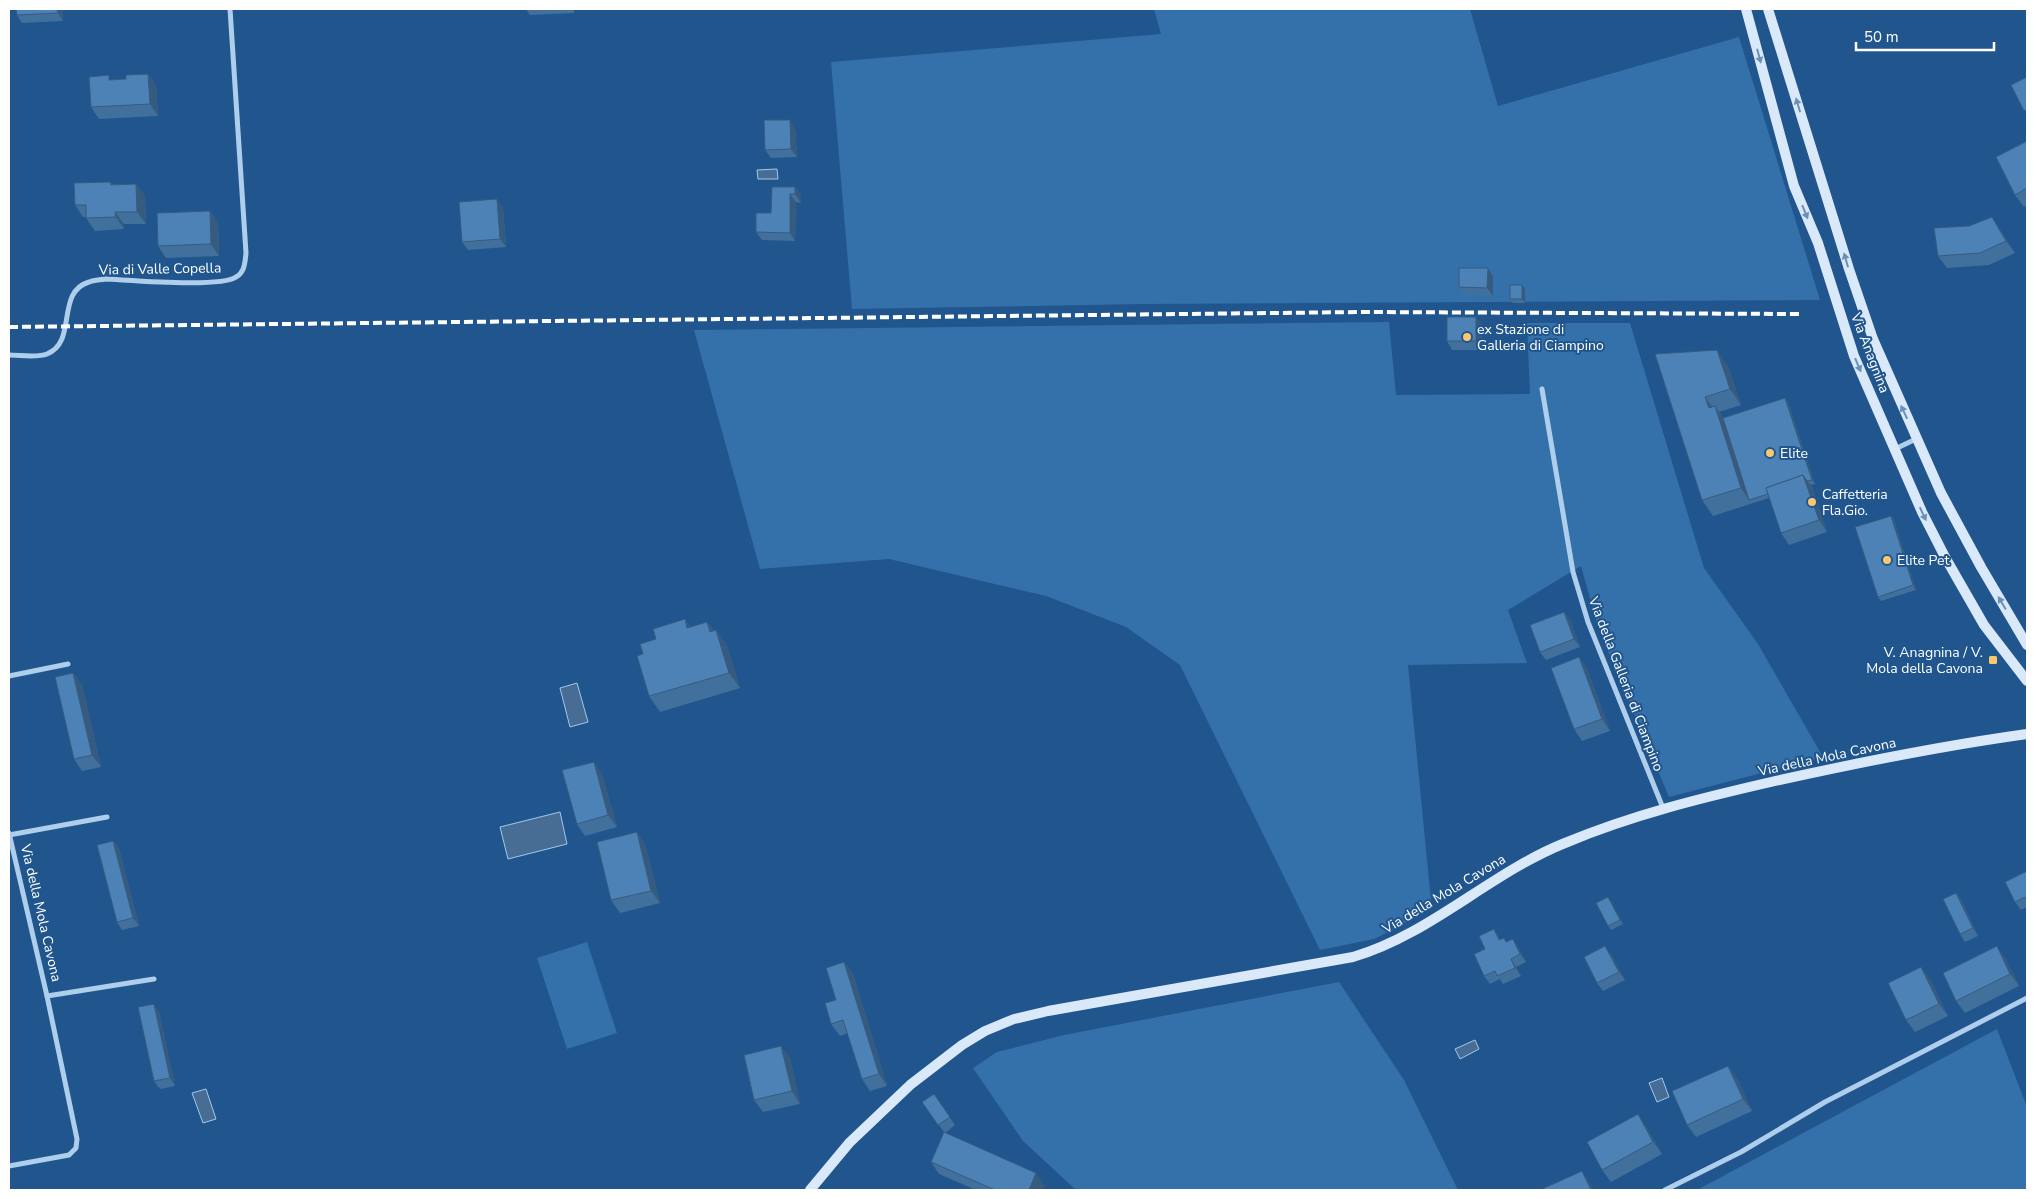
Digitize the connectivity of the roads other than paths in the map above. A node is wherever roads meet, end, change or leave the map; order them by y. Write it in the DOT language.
graph roads {
  1 [pos="230,9"];
  2 [pos="1746,9"];
  3 [pos="1768,9"];
  4 [pos="9,355"];
  5 [pos="1542,389"];
  6 [pos="1916,439"];
  7 [pos="1894,450"];
  8 [pos="2027,645"];
  9 [pos="68,664"];
  10 [pos="9,676"];
  11 [pos="2027,682"];
  12 [pos="2027,734"];
  13 [pos="1663,808"];
  14 [pos="107,817"];
  15 [pos="9,834"];
  16 [pos="154,979"];
  17 [pos="47,996"];
  18 [pos="2027,998"];
  19 [pos="9,1166"];
  20 [pos="810,1190"];
  21 [pos="1665,1190"];
  1 -- 4 [label="street, Via di Valle Copella"];
  2 -- 7 [label="main road, Via Anagnina, one-way"];
  6 -- 3 [label="main road, Via Anagnina, one-way"];
  5 -- 13 [label="street, Via della Galleria di Ciampino"];
  6 -- 7 [label="street"];
  8 -- 6 [label="main road, Via Anagnina, one-way"];
  7 -- 11 [label="main road, Via Anagnina, one-way"];
  9 -- 10 [label="street"];
  12 -- 13 [label="main road, Via della Mola Cavona"];
  13 -- 20 [label="main road, Via della Mola Cavona"];
  14 -- 15 [label="street, Via della Mola Cavona"];
  15 -- 17 [label="street, Via della Mola Cavona"];
  16 -- 17 [label="street, Via della Mola Cavona"];
  17 -- 19 [label="street, Via della Mola Cavona"];
  18 -- 21 [label="street"];
}
